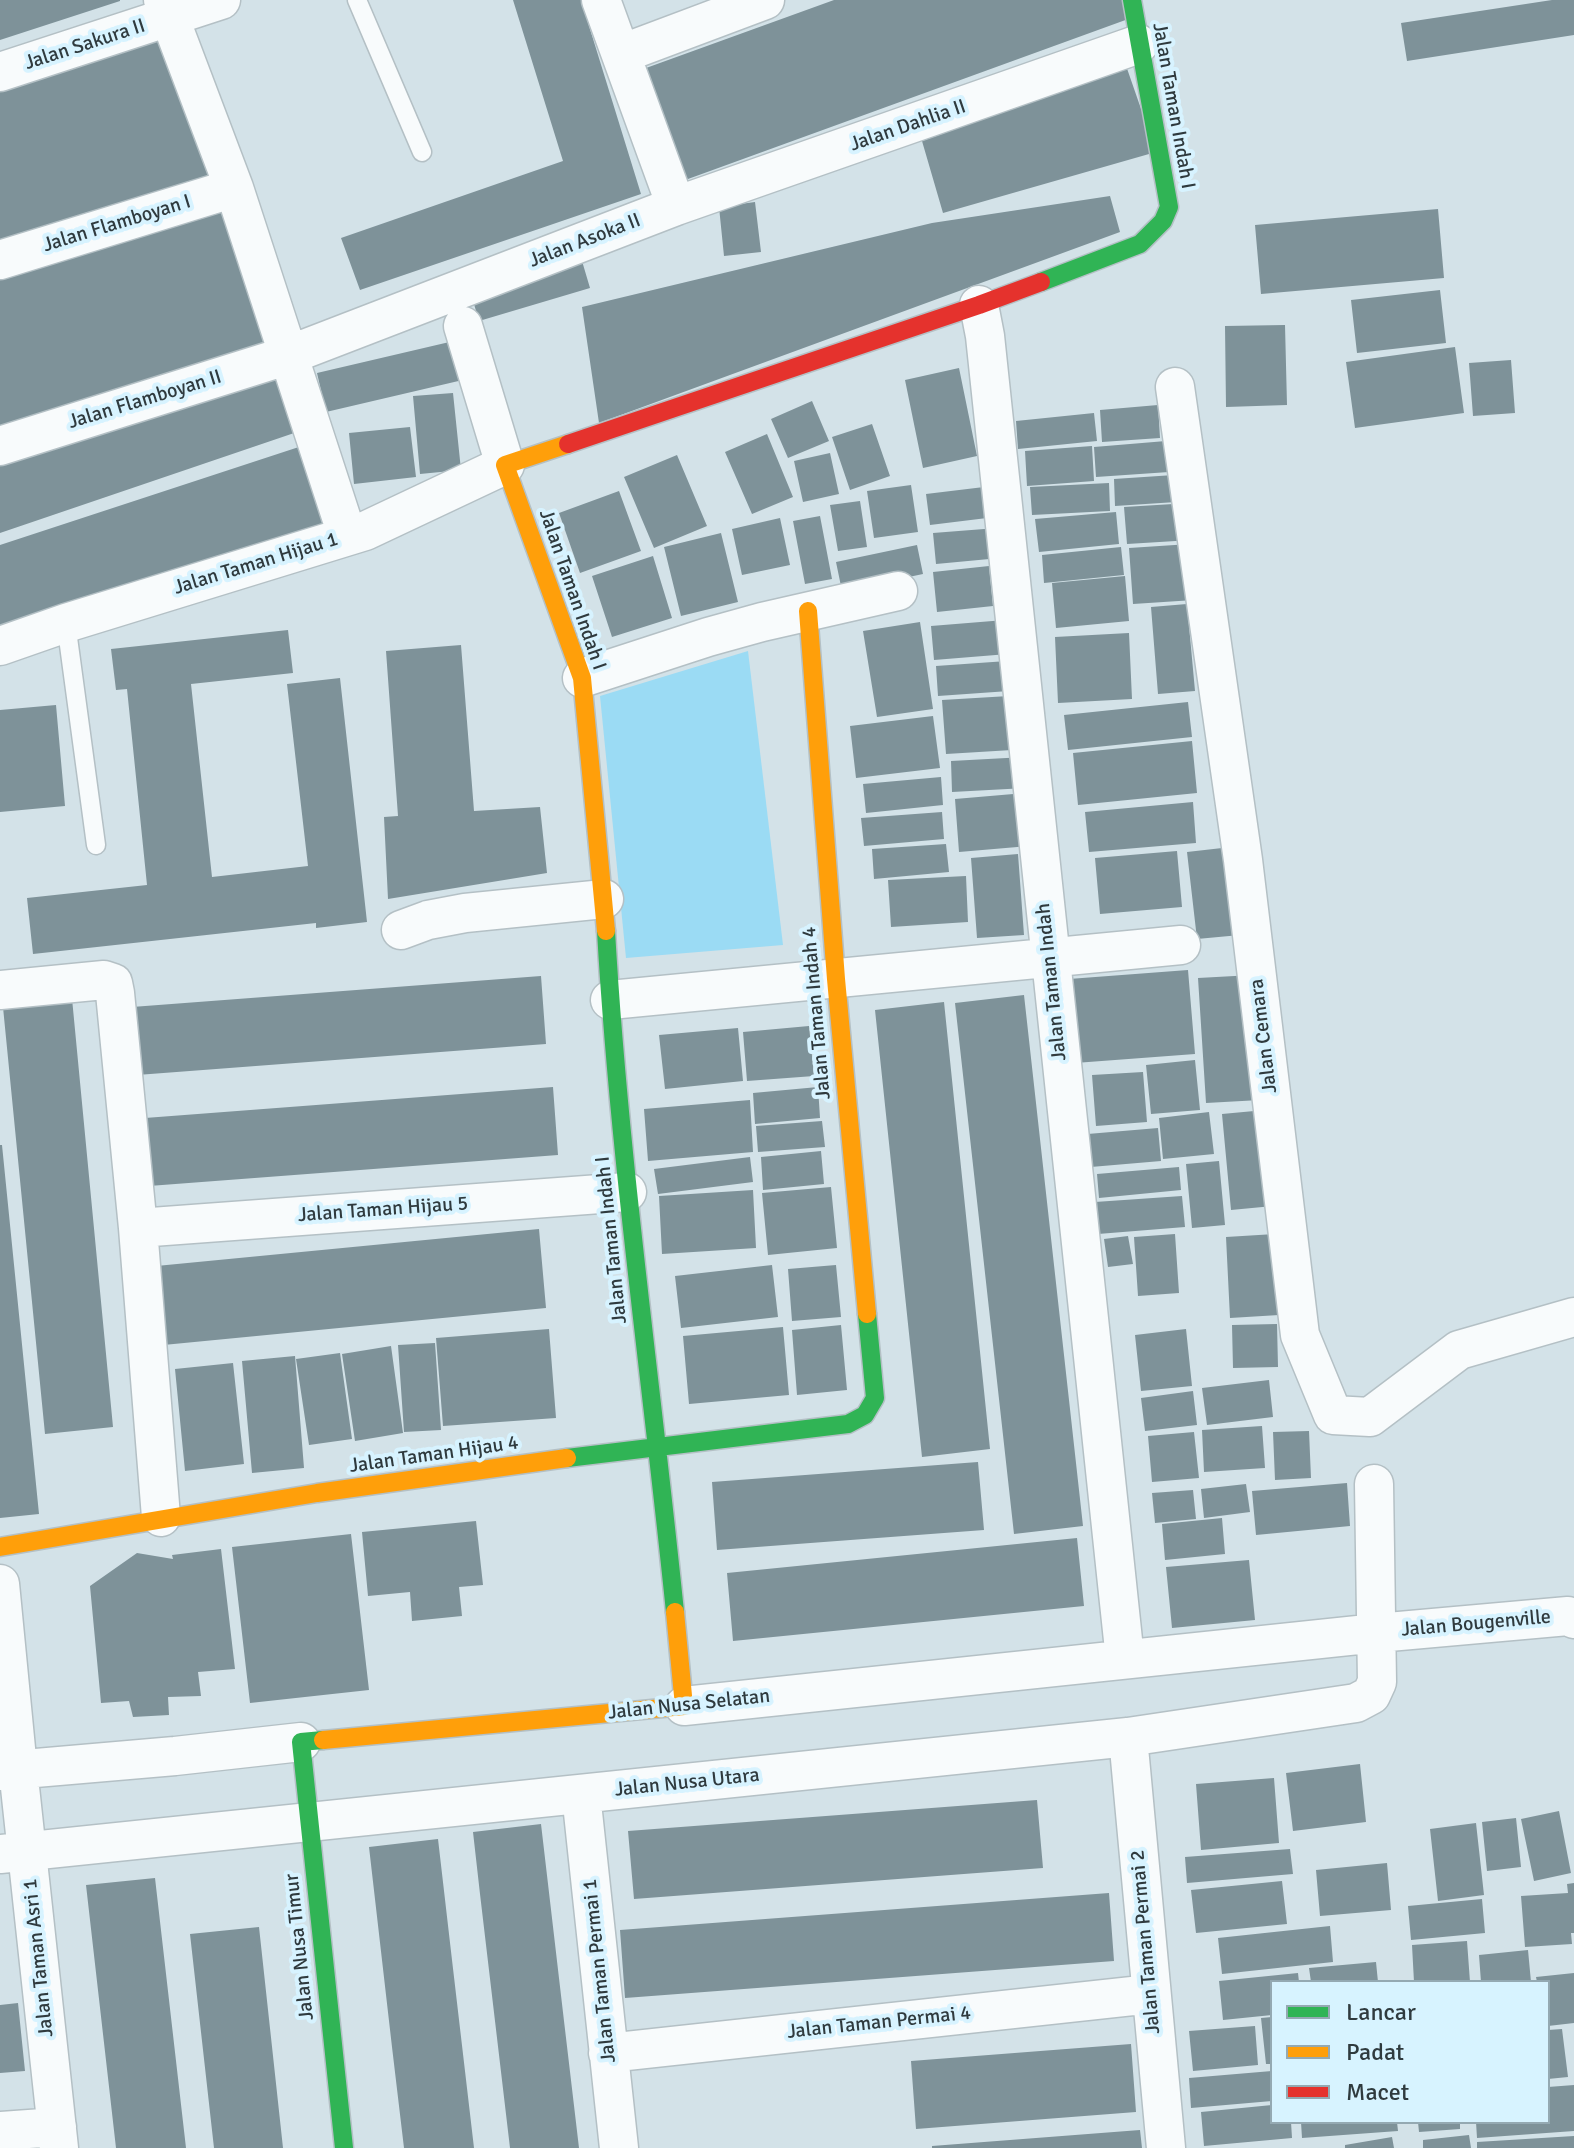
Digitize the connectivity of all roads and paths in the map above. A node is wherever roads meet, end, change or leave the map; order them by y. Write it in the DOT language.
graph roads {
  1 [pos="221,0"];
  2 [pos="357,0"];
  3 [pos="601,0"];
  4 [pos="765,0"];
  5 [pos="1132,0"];
  6 [pos="166,9"];
  7 [pos="1139,44"];
  8 [pos="621,54"];
  9 [pos="0,72"];
  10 [pos="422,152"];
  11 [pos="234,188"];
  12 [pos="676,206"];
  13 [pos="0,260"];
  14 [pos="979,305"];
  15 [pos="463,326"];
  16 [pos="289,355"];
  17 [pos="1175,387"];
  18 [pos="0,446"];
  19 [pos="505,465"];
  20 [pos="347,535"];
  21 [pos="898,591"];
  22 [pos="808,611"];
  23 [pos="66,623"];
  24 [pos="0,646"];
  25 [pos="582,678"];
  26 [pos="96,845"];
  27 [pos="604,899"];
  28 [pos="401,930"];
  29 [pos="1181,945"];
  30 [pos="1049,958"];
  31 [pos="836,979"];
  32 [pos="0,990"];
  33 [pos="610,1000"];
  34 [pos="627,1192"];
  35 [pos="138,1228"];
  36 [pos="1574,1317"];
  37 [pos="872,1410"];
  38 [pos="658,1445"];
  39 [pos="1374,1484"];
  40 [pos="161,1517"];
  41 [pos="0,1547"];
  42 [pos="0,1584"];
  43 [pos="1574,1619"];
  44 [pos="1377,1633"];
  45 [pos="1125,1659"];
  46 [pos="684,1706"];
  47 [pos="1128,1737"];
  48 [pos="301,1742"];
  49 [pos="9,1770"];
  50 [pos="581,1794"];
  51 [pos="309,1822"];
  52 [pos="14,1853"];
  53 [pos="1151,1994"];
  54 [pos="608,2053"];
  55 [pos="0,2131"];
  56 [pos="58,2137"];
  57 [pos="344,2148"];
  58 [pos="619,2148"];
  59 [pos="1166,2148"];
  1 -- 6 [label="street, Jalan Sakura II"];
  2 -- 10 [label="lane"];
  3 -- 8 [label="street"];
  4 -- 8 [label="street"];
  5 -- 7 [label="street, Jalan Taman Indah I"];
  6 -- 9 [label="street, Jalan Sakura II"];
  6 -- 11 [label="street"];
  7 -- 12 [label="street, Jalan Dahlia II"];
  7 -- 14 [label="street, Jalan Taman Indah I"];
  8 -- 12 [label="street"];
  11 -- 13 [label="street, Jalan Flamboyan I"];
  11 -- 16 [label="street"];
  12 -- 16 [label="street, Jalan Asoka II"];
  14 -- 19 [label="street, Jalan Taman Indah I"];
  14 -- 30 [label="street, Jalan Taman Indah"];
  15 -- 19 [label="street"];
  16 -- 18 [label="street, Jalan Flamboyan II"];
  16 -- 20 [label="street"];
  17 -- 36 [label="street, Jalan Cemara"];
  19 -- 20 [label="street, Jalan Taman Hijau 1"];
  19 -- 25 [label="street, Jalan Taman Indah I"];
  20 -- 23 [label="street, Jalan Taman Hijau 1"];
  21 -- 22 [label="street"];
  22 -- 25 [label="street"];
  22 -- 31 [label="street, Jalan Taman Indah 4"];
  23 -- 24 [label="street, Jalan Taman Hijau 1"];
  23 -- 26 [label="lane"];
  25 -- 27 [label="street, Jalan Taman Indah I"];
  27 -- 28 [label="street"];
  27 -- 33 [label="street, Jalan Taman Indah I"];
  29 -- 30 [label="street"];
  30 -- 31 [label="street"];
  30 -- 45 [label="street, Jalan Taman Indah"];
  31 -- 33 [label="street"];
  31 -- 37 [label="street, Jalan Taman Indah 4"];
  32 -- 35 [label="street"];
  33 -- 34 [label="street, Jalan Taman Indah I"];
  34 -- 35 [label="street, Jalan Taman Hijau 5"];
  34 -- 38 [label="street, Jalan Taman Indah I"];
  35 -- 40 [label="street"];
  37 -- 38 [label="street, Jalan Taman Hijau 4"];
  38 -- 40 [label="street, Jalan Taman Hijau 4"];
  38 -- 46 [label="street, Jalan Taman Indah I"];
  39 -- 44 [label="street"];
  40 -- 41 [label="street, Jalan Taman Hijau 4"];
  42 -- 49 [label="street, Jalan Taman Asri 1"];
  43 -- 44 [label="street, Jalan Bougenville"];
  44 -- 45 [label="street, Jalan Nusa Selatan"];
  44 -- 47 [label="street, Jalan Nusa Utara"];
  45 -- 46 [label="street, Jalan Nusa Selatan"];
  46 -- 48 [label="street, Jalan Nusa Selatan"];
  47 -- 50 [label="street, Jalan Nusa Utara"];
  47 -- 53 [label="street, Jalan Taman Permai 2"];
  48 -- 49 [label="street, Jalan Nusa Selatan"];
  48 -- 51 [label="street, Jalan Nusa Timur"];
  49 -- 52 [label="street, Jalan Taman Asri 1"];
  50 -- 51 [label="street, Jalan Nusa Utara"];
  50 -- 54 [label="street, Jalan Taman Permai 1"];
  51 -- 52 [label="street, Jalan Nusa Utara"];
  51 -- 57 [label="street, Jalan Nusa Timur"];
  52 -- 56 [label="street, Jalan Taman Asri 1"];
  53 -- 54 [label="street, Jalan Taman Permai 4"];
  53 -- 59 [label="street, Jalan Taman Permai 2"];
  54 -- 58 [label="street, Jalan Taman Permai 1"];
  55 -- 56 [label="street"];
}
